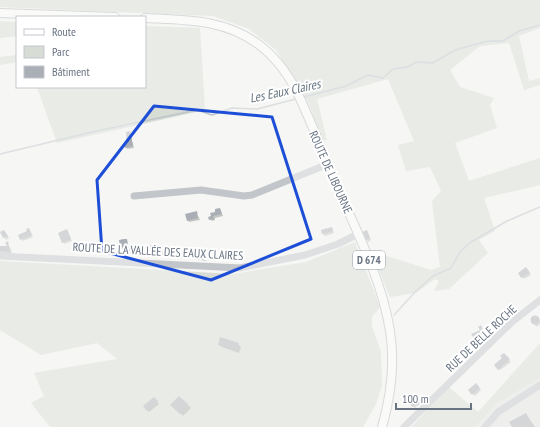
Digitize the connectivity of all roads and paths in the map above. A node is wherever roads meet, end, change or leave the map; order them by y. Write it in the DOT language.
graph roads {
  1 [pos="0,13"];
  2 [pos="86,16"];
  3 [pos="146,18"];
  4 [pos="328,164"];
  5 [pos="134,196"];
  6 [pos="358,234"];
  7 [pos="0,256"];
  8 [pos="540,300"];
  9 [pos="540,385"];
  10 [pos="382,427"];
  11 [pos="404,427"];
  12 [pos="485,427"];
  1 -- 2 [label="main road"];
  3 -- 4 [label="main road, ROUTE DE LIBOURNE / D 674"];
  4 -- 5 [label="street"];
  4 -- 6 [label="main road, ROUTE DE LIBOURNE / D 674"];
  6 -- 7 [label="street, ROUTE DE LA VALLÉE DES EAUX CLAIRES"];
  6 -- 10 [label="main road, ROUTE DE LIBOURNE / D 674"];
  8 -- 11 [label="street, RUE DE BELLE ROCHE"];
  9 -- 12 [label="street"];
}
